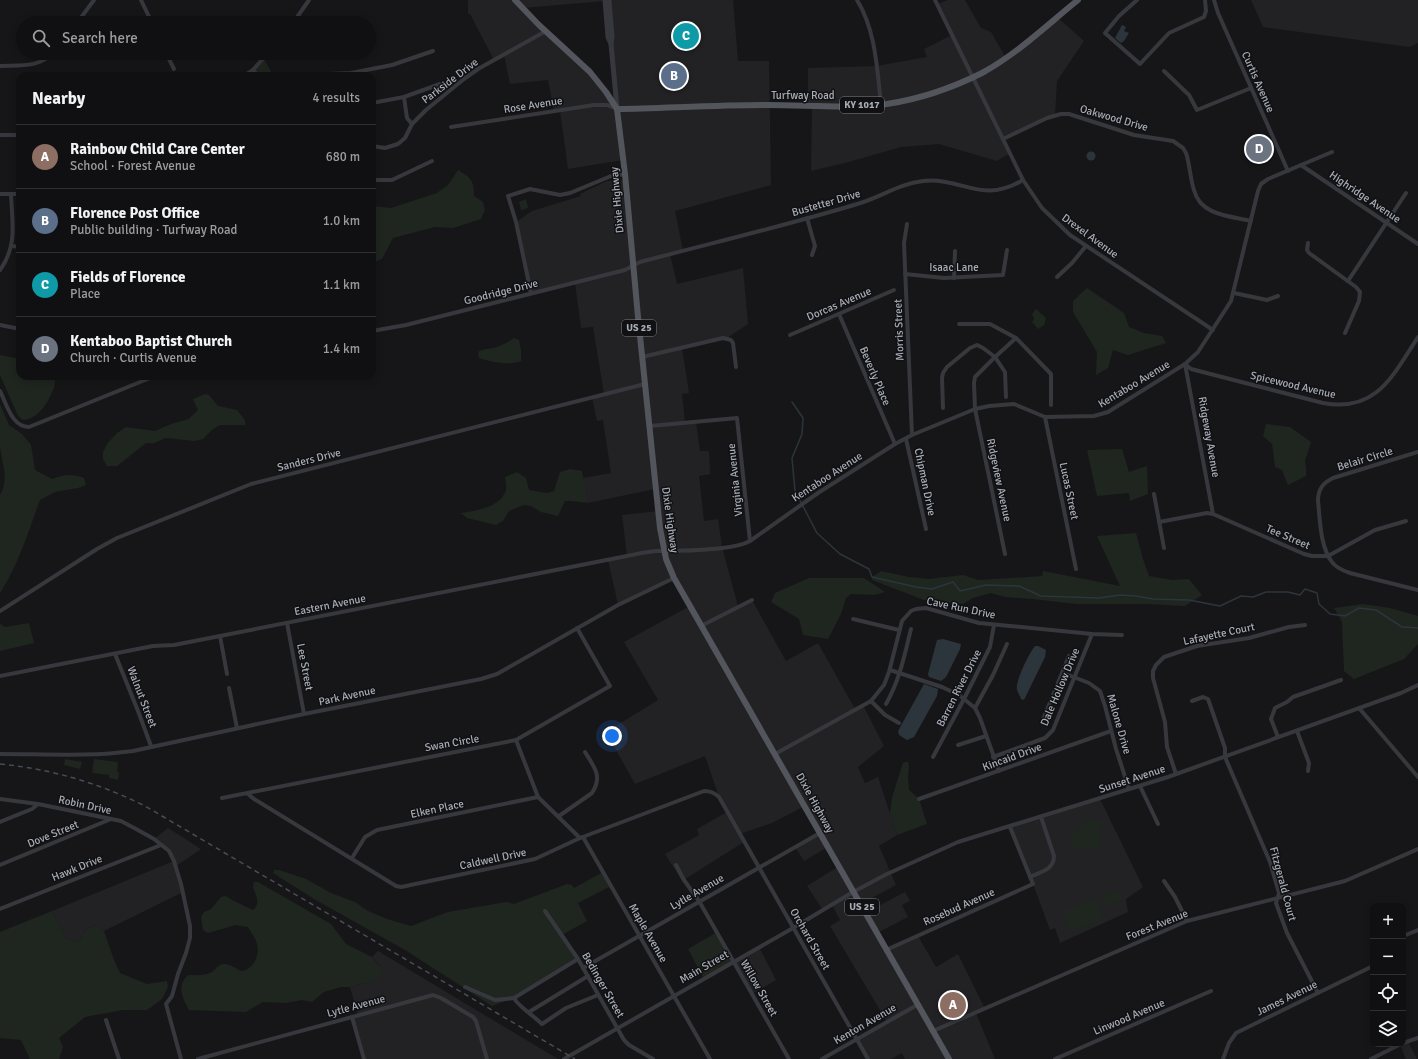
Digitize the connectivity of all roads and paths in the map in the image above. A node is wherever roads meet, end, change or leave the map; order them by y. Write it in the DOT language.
graph roads {
  1 [pos="94,0"];
  2 [pos="141,0"];
  3 [pos="309,0"];
  4 [pos="515,0"];
  5 [pos="605,0"];
  6 [pos="609,0"];
  7 [pos="857,0"];
  8 [pos="935,0"];
  9 [pos="1078,0"];
  10 [pos="1137,0"];
  11 [pos="1204,0"];
  12 [pos="1214,0"];
  13 [pos="82,16"];
  14 [pos="149,16"];
  15 [pos="298,16"];
  16 [pos="546,32"];
  17 [pos="610,44"];
  18 [pos="433,51"];
  19 [pos="45,60"];
  20 [pos="170,60"];
  21 [pos="262,60"];
  22 [pos="0,66"];
  23 [pos="174,69"];
  24 [pos="253,70"];
  25 [pos="1164,71"];
  26 [pos="250,72"];
  27 [pos="363,72"];
  28 [pos="973,77"];
  29 [pos="440,84"];
  30 [pos="1251,88"];
  31 [pos="404,97"];
  32 [pos="376,102"];
  33 [pos="881,104"];
  34 [pos="617,109"];
  35 [pos="412,124"];
  36 [pos="451,127"];
  37 [pos="0,135"];
  38 [pos="16,135"];
  39 [pos="1003,139"];
  40 [pos="376,147"];
  41 [pos="1332,152"];
  42 [pos="432,161"];
  43 [pos="1301,165"];
  44 [pos="1288,171"];
  45 [pos="625,174"];
  46 [pos="376,180"];
  47 [pos="1023,180"];
  48 [pos="1406,193"];
  49 [pos="0,194"];
  50 [pos="12,194"];
  51 [pos="16,194"];
  52 [pos="807,218"];
  53 [pos="1250,221"];
  54 [pos="1387,223"];
  55 [pos="906,224"];
  56 [pos="1308,243"];
  57 [pos="1418,244"];
  58 [pos="12,246"];
  59 [pos="16,246"];
  60 [pos="1086,246"];
  61 [pos="1007,250"];
  62 [pos="955,251"];
  63 [pos="812,255"];
  64 [pos="634,266"];
  65 [pos="0,270"];
  66 [pos="905,274"];
  67 [pos="1057,277"];
  68 [pos="954,278"];
  69 [pos="1348,281"];
  70 [pos="894,290"];
  71 [pos="1234,292"];
  72 [pos="531,293"];
  73 [pos="1278,296"];
  74 [pos="839,314"];
  75 [pos="959,324"];
  76 [pos="0,325"];
  77 [pos="16,328"];
  78 [pos="376,330"];
  79 [pos="1213,330"];
  80 [pos="1345,332"];
  81 [pos="790,335"];
  82 [pos="1418,337"];
  83 [pos="1016,338"];
  84 [pos="642,357"];
  85 [pos="994,357"];
  86 [pos="1185,364"];
  87 [pos="736,367"];
  88 [pos="145,380"];
  89 [pos="645,384"];
  90 [pos="0,391"];
  91 [pos="1006,397"];
  92 [pos="1051,405"];
  93 [pos="943,408"];
  94 [pos="975,409"];
  95 [pos="1045,417"];
  96 [pos="650,426"];
  97 [pos="912,436"];
  98 [pos="906,439"];
  99 [pos="895,444"];
  100 [pos="1418,452"];
  101 [pos="1154,494"];
  102 [pos="1213,514"];
  103 [pos="1406,521"];
  104 [pos="1159,522"];
  105 [pos="926,529"];
  106 [pos="750,540"];
  107 [pos="1164,548"];
  108 [pos="664,552"];
  109 [pos="1005,554"];
  110 [pos="1328,556"];
  111 [pos="1076,569"];
  112 [pos="674,578"];
  113 [pos="1418,590"];
  114 [pos="752,600"];
  115 [pos="0,611"];
  116 [pos="853,619"];
  117 [pos="287,623"];
  118 [pos="994,624"];
  119 [pos="1305,625"];
  120 [pos="701,626"];
  121 [pos="577,628"];
  122 [pos="911,629"];
  123 [pos="899,630"];
  124 [pos="1092,634"];
  125 [pos="220,636"];
  126 [pos="1122,636"];
  127 [pos="1007,644"];
  128 [pos="115,654"];
  129 [pos="1069,656"];
  130 [pos="890,670"];
  131 [pos="900,673"];
  132 [pos="1063,673"];
  133 [pos="227,674"];
  134 [pos="0,676"];
  135 [pos="1075,677"];
  136 [pos="1341,680"];
  137 [pos="1418,685"];
  138 [pos="229,688"];
  139 [pos="964,699"];
  140 [pos="871,701"];
  141 [pos="1192,701"];
  142 [pos="886,704"];
  143 [pos="975,708"];
  144 [pos="1359,708"];
  145 [pos="304,714"];
  146 [pos="1042,722"];
  147 [pos="899,723"];
  148 [pos="237,728"];
  149 [pos="1111,731"];
  150 [pos="1297,731"];
  151 [pos="986,736"];
  152 [pos="1278,737"];
  153 [pos="516,740"];
  154 [pos="958,745"];
  155 [pos="151,746"];
  156 [pos="585,752"];
  157 [pos="0,754"];
  158 [pos="775,754"];
  159 [pos="933,757"];
  160 [pos="993,757"];
  161 [pos="1226,757"];
  162 [pos="999,771"];
  163 [pos="1308,771"];
  164 [pos="1176,774"];
  165 [pos="1418,777"];
  166 [pos="1140,786"];
  167 [pos="1129,789"];
  168 [pos="248,794"];
  169 [pos="538,797"];
  170 [pos="222,798"];
  171 [pos="0,799"];
  172 [pos="919,800"];
  173 [pos="38,804"];
  174 [pos="559,816"];
  175 [pos="1041,817"];
  176 [pos="112,819"];
  177 [pos="0,822"];
  178 [pos="1158,824"];
  179 [pos="1010,827"];
  180 [pos="736,828"];
  181 [pos="820,833"];
  182 [pos="582,838"];
  183 [pos="161,845"];
  184 [pos="1418,849"];
  185 [pos="352,858"];
  186 [pos="0,865"];
  187 [pos="676,865"];
  188 [pos="758,868"];
  189 [pos="1030,877"];
  190 [pos="1164,881"];
  191 [pos="853,892"];
  192 [pos="1278,898"];
  193 [pos="699,901"];
  194 [pos="0,909"];
  195 [pos="545,911"];
  196 [pos="1187,921"];
  197 [pos="793,928"];
  198 [pos="1418,930"];
  199 [pos="1406,935"];
  200 [pos="639,936"];
  201 [pos="886,950"];
  202 [pos="578,959"];
  203 [pos="734,962"];
  204 [pos="1370,967"];
  205 [pos="583,968"];
  206 [pos="588,976"];
  207 [pos="465,987"];
  208 [pos="1211,991"];
  209 [pos="1318,992"];
  210 [pos="598,995"];
  211 [pos="674,996"];
  212 [pos="514,998"];
  213 [pos="917,1005"];
  214 [pos="529,1012"];
  215 [pos="352,1017"];
  216 [pos="106,1020"];
  217 [pos="618,1028"];
  218 [pos="933,1031"];
  219 [pos="1418,1038"];
  220 [pos="857,1039"];
  221 [pos="1406,1042"];
  222 [pos="1396,1047"];
  223 [pos="119,1059"];
  224 [pos="181,1059"];
  225 [pos="198,1059"];
  226 [pos="364,1059"];
  227 [pos="487,1059"];
  228 [pos="564,1059"];
  229 [pos="653,1059"];
  230 [pos="710,1059"];
  231 [pos="789,1059"];
  232 [pos="822,1059"];
  233 [pos="868,1059"];
  234 [pos="949,1059"];
  235 [pos="1055,1059"];
  236 [pos="1223,1059"];
  237 [pos="1371,1059"];
  1 -- 13 [label="street"];
  2 -- 14 [label="street"];
  3 -- 15 [label="street"];
  4 -- 16 [label="main road, Dixie Highway / US 25"];
  5 -- 17 [label="street"];
  6 -- 17 [label="street"];
  7 -- 33 [label="street"];
  8 -- 28 [label="street, Drexel Avenue"];
  9 -- 28 [label="main road, Turfway Road / KY 1017"];
  10 -- 11 [label="street"];
  12 -- 30 [label="street, Curtis Avenue"];
  16 -- 34 [label="main road, Dixie Highway / US 25"];
  16 -- 35 [label="street, Parkside Drive"];
  17 -- 34 [label="street"];
  18 -- 27 [label="street"];
  19 -- 22 [label="street"];
  20 -- 23 [label="street"];
  21 -- 24 [label="street"];
  24 -- 26 [label="street"];
  25 -- 30 [label="street"];
  28 -- 33 [label="main road, Turfway Road / KY 1017"];
  28 -- 39 [label="street, Drexel Avenue"];
  29 -- 31 [label="street"];
  30 -- 44 [label="street, Curtis Avenue"];
  31 -- 32 [label="street"];
  31 -- 35 [label="street"];
  33 -- 34 [label="main road, Turfway Road / KY 1017"];
  34 -- 36 [label="street, Rose Avenue"];
  34 -- 45 [label="main road, Dixie Highway / US 25"];
  35 -- 40 [label="street, Parkside Drive"];
  37 -- 38 [label="street"];
  39 -- 47 [label="street, Drexel Avenue"];
  39 -- 53 [label="street, Oakwood Drive"];
  41 -- 43 [label="street, Kentaboo Avenue"];
  42 -- 46 [label="street"];
  43 -- 44 [label="street, Kentaboo Avenue"];
  43 -- 54 [label="street, Highridge Avenue"];
  44 -- 53 [label="street, Kentaboo Avenue"];
  45 -- 64 [label="main road, Dixie Highway / US 25"];
  45 -- 72 [label="street"];
  47 -- 52 [label="street, Bustetter Drive"];
  47 -- 60 [label="street, Drexel Avenue"];
  48 -- 54 [label="street"];
  49 -- 50 [label="street"];
  50 -- 51 [label="street"];
  50 -- 58 [label="street"];
  52 -- 63 [label="street"];
  52 -- 64 [label="street, Bustetter Drive"];
  53 -- 71 [label="street, Kentaboo Avenue"];
  54 -- 57 [label="street, Highridge Avenue"];
  54 -- 69 [label="street"];
  55 -- 66 [label="street, Morris Street"];
  56 -- 69 [label="street"];
  58 -- 59 [label="street"];
  58 -- 65 [label="street"];
  60 -- 67 [label="street"];
  60 -- 79 [label="street, Drexel Avenue"];
  61 -- 68 [label="street, Isaac Lane"];
  62 -- 68 [label="street"];
  64 -- 72 [label="street, Goodridge Drive"];
  64 -- 84 [label="main road, Dixie Highway / US 25"];
  66 -- 68 [label="street, Isaac Lane"];
  66 -- 97 [label="street, Morris Street"];
  69 -- 80 [label="street"];
  70 -- 74 [label="street, Dorcas Avenue"];
  71 -- 73 [label="street"];
  71 -- 79 [label="street, Kentaboo Avenue"];
  72 -- 78 [label="street, Goodridge Drive"];
  74 -- 81 [label="street, Dorcas Avenue"];
  74 -- 99 [label="street, Beverly Place"];
  75 -- 83 [label="street"];
  76 -- 77 [label="street"];
  79 -- 86 [label="street, Kentaboo Avenue"];
  82 -- 86 [label="street, Spicewood Avenue"];
  83 -- 85 [label="street, Ridgeview Avenue"];
  83 -- 92 [label="street"];
  84 -- 87 [label="street"];
  84 -- 89 [label="main road, Dixie Highway / US 25"];
  85 -- 91 [label="street"];
  85 -- 93 [label="street"];
  85 -- 94 [label="street, Ridgeview Avenue"];
  86 -- 95 [label="street, Kentaboo Avenue"];
  86 -- 102 [label="street, Ridgeway Avenue"];
  88 -- 90 [label="street"];
  89 -- 96 [label="main road, Dixie Highway / US 25"];
  89 -- 115 [label="street, Sanders Drive"];
  94 -- 95 [label="street, Kentaboo Avenue"];
  94 -- 97 [label="street, Kentaboo Avenue"];
  94 -- 109 [label="street, Ridgeview Avenue"];
  95 -- 111 [label="street, Lucas Street"];
  96 -- 106 [label="street, Virginia Avenue"];
  96 -- 108 [label="main road, Dixie Highway / US 25"];
  97 -- 98 [label="street, Kentaboo Avenue"];
  98 -- 99 [label="street, Kentaboo Avenue"];
  98 -- 105 [label="street, Chipman Drive"];
  99 -- 106 [label="street, Kentaboo Avenue"];
  100 -- 110 [label="street, Belair Circle"];
  101 -- 104 [label="street"];
  102 -- 104 [label="street, Tee Street"];
  102 -- 110 [label="street, Tee Street"];
  103 -- 110 [label="street"];
  104 -- 107 [label="street"];
  106 -- 108 [label="street, Kentaboo Avenue"];
  108 -- 112 [label="main road, Dixie Highway / US 25"];
  108 -- 117 [label="street, Eastern Avenue"];
  110 -- 113 [label="street"];
  112 -- 120 [label="main road, Dixie Highway / US 25"];
  112 -- 121 [label="street, Park Avenue"];
  114 -- 120 [label="street"];
  116 -- 123 [label="street"];
  117 -- 125 [label="street, Eastern Avenue"];
  117 -- 145 [label="street, Lee Street"];
  118 -- 123 [label="street, Cave Run Drive"];
  118 -- 124 [label="street, Cave Run Drive"];
  118 -- 139 [label="street, Barren River Drive"];
  119 -- 164 [label="street, Lafayette Court"];
  120 -- 158 [label="main road, Dixie Highway / US 25"];
  121 -- 145 [label="street, Park Avenue"];
  121 -- 153 [label="street, Swan Circle"];
  122 -- 131 [label="street"];
  123 -- 130 [label="street, Cave Run Drive"];
  124 -- 126 [label="street, Cave Run Drive"];
  124 -- 135 [label="street, Dale Hollow Drive"];
  125 -- 128 [label="street, Eastern Avenue"];
  125 -- 133 [label="street"];
  127 -- 143 [label="street"];
  128 -- 134 [label="street, Eastern Avenue"];
  128 -- 155 [label="street, Walnut Street"];
  129 -- 132 [label="street"];
  130 -- 131 [label="street"];
  130 -- 140 [label="street, Cave Run Drive"];
  131 -- 139 [label="street"];
  131 -- 142 [label="street"];
  132 -- 135 [label="street, Malone Drive"];
  132 -- 146 [label="street"];
  135 -- 149 [label="street, Malone Drive"];
  135 -- 160 [label="street, Dale Hollow Drive"];
  136 -- 152 [label="street"];
  137 -- 144 [label="street, Sunset Avenue"];
  138 -- 148 [label="street"];
  139 -- 143 [label="street"];
  139 -- 159 [label="street, Barren River Drive"];
  140 -- 147 [label="street"];
  140 -- 158 [label="street, Cave Run Drive"];
  141 -- 161 [label="street, Fitzgerald Court"];
  143 -- 151 [label="street"];
  144 -- 150 [label="street, Sunset Avenue"];
  144 -- 165 [label="street"];
  145 -- 148 [label="street, Park Avenue"];
  148 -- 155 [label="street, Park Avenue"];
  149 -- 162 [label="street, Kincaid Drive"];
  149 -- 167 [label="street, Malone Drive"];
  150 -- 152 [label="street, Sunset Avenue"];
  150 -- 163 [label="street"];
  151 -- 154 [label="street"];
  151 -- 160 [label="street"];
  152 -- 161 [label="street, Sunset Avenue"];
  153 -- 168 [label="street, Swan Circle"];
  153 -- 169 [label="street, Maple Avenue"];
  155 -- 157 [label="street, Park Avenue"];
  156 -- 174 [label="street"];
  158 -- 181 [label="main road, Dixie Highway / US 25"];
  160 -- 162 [label="street"];
  161 -- 164 [label="street, Sunset Avenue"];
  161 -- 192 [label="street, Fitzgerald Court"];
  162 -- 172 [label="street, Kincaid Drive"];
  164 -- 166 [label="street, Sunset Avenue"];
  166 -- 167 [label="street, Sunset Avenue"];
  166 -- 178 [label="street"];
  167 -- 175 [label="street, Sunset Avenue"];
  168 -- 170 [label="street, Swan Circle"];
  168 -- 185 [label="street, Caldwell Drive"];
  169 -- 174 [label="street, Maple Avenue"];
  169 -- 185 [label="street, Elken Place"];
  171 -- 173 [label="street, Robin Drive"];
  173 -- 176 [label="street, Robin Drive"];
  173 -- 177 [label="street"];
  174 -- 182 [label="street, Maple Avenue"];
  175 -- 179 [label="street, Sunset Avenue"];
  175 -- 189 [label="street"];
  176 -- 183 [label="street, Robin Drive"];
  176 -- 186 [label="street, Dove Street"];
  179 -- 189 [label="street"];
  179 -- 191 [label="street, Sunset Avenue"];
  180 -- 182 [label="street, Caldwell Drive"];
  180 -- 188 [label="street, Orchard Street"];
  181 -- 188 [label="street, Lytle Avenue"];
  181 -- 191 [label="main road, Dixie Highway / US 25"];
  182 -- 185 [label="street, Caldwell Drive"];
  182 -- 200 [label="street, Maple Avenue"];
  183 -- 194 [label="street, Hawk Drive"];
  183 -- 224 [label="street, Robin Drive"];
  184 -- 192 [label="street, Forest Avenue"];
  187 -- 193 [label="street, Willow Street"];
  188 -- 193 [label="street, Lytle Avenue"];
  188 -- 197 [label="street, Orchard Street"];
  189 -- 201 [label="street, Rosebud Avenue"];
  190 -- 196 [label="street"];
  191 -- 197 [label="street, Main Street"];
  191 -- 201 [label="main road, Dixie Highway / US 25"];
  192 -- 196 [label="street, Forest Avenue"];
  192 -- 209 [label="street, Fitzgerald Court"];
  193 -- 200 [label="street, Lytle Avenue"];
  193 -- 203 [label="street, Willow Street"];
  195 -- 202 [label="street, Bedinger Street"];
  196 -- 218 [label="street, Forest Avenue"];
  197 -- 203 [label="street, Main Street"];
  197 -- 220 [label="street, Orchard Street"];
  198 -- 199 [label="street"];
  200 -- 205 [label="street, Lytle Avenue"];
  200 -- 211 [label="street, Maple Avenue"];
  201 -- 213 [label="main road, Dixie Highway / US 25"];
  202 -- 205 [label="street, Bedinger Street"];
  202 -- 212 [label="street"];
  203 -- 211 [label="street, Main Street"];
  203 -- 231 [label="street, Willow Street"];
  204 -- 209 [label="street, James Avenue"];
  205 -- 206 [label="street, Bedinger Street"];
  206 -- 210 [label="street, Bedinger Street"];
  206 -- 214 [label="street"];
  207 -- 212 [label="street"];
  208 -- 235 [label="street, Linwood Avenue"];
  209 -- 236 [label="street, James Avenue"];
  210 -- 214 [label="street"];
  210 -- 217 [label="street, Bedinger Street"];
  211 -- 217 [label="street, Main Street"];
  211 -- 230 [label="street, Maple Avenue"];
  212 -- 214 [label="street"];
  213 -- 218 [label="main road, Dixie Highway / US 25"];
  213 -- 220 [label="street, Kenton Avenue"];
  215 -- 225 [label="street, Lytle Avenue"];
  215 -- 226 [label="street"];
  215 -- 227 [label="street, Lytle Avenue"];
  216 -- 223 [label="street"];
  217 -- 228 [label="street, Main Street"];
  217 -- 229 [label="street, Bedinger Street"];
  218 -- 234 [label="main road, Dixie Highway / US 25"];
  219 -- 221 [label="street"];
  220 -- 232 [label="street, Kenton Avenue"];
  220 -- 233 [label="street, Orchard Street"];
  222 -- 237 [label="street"];
}
